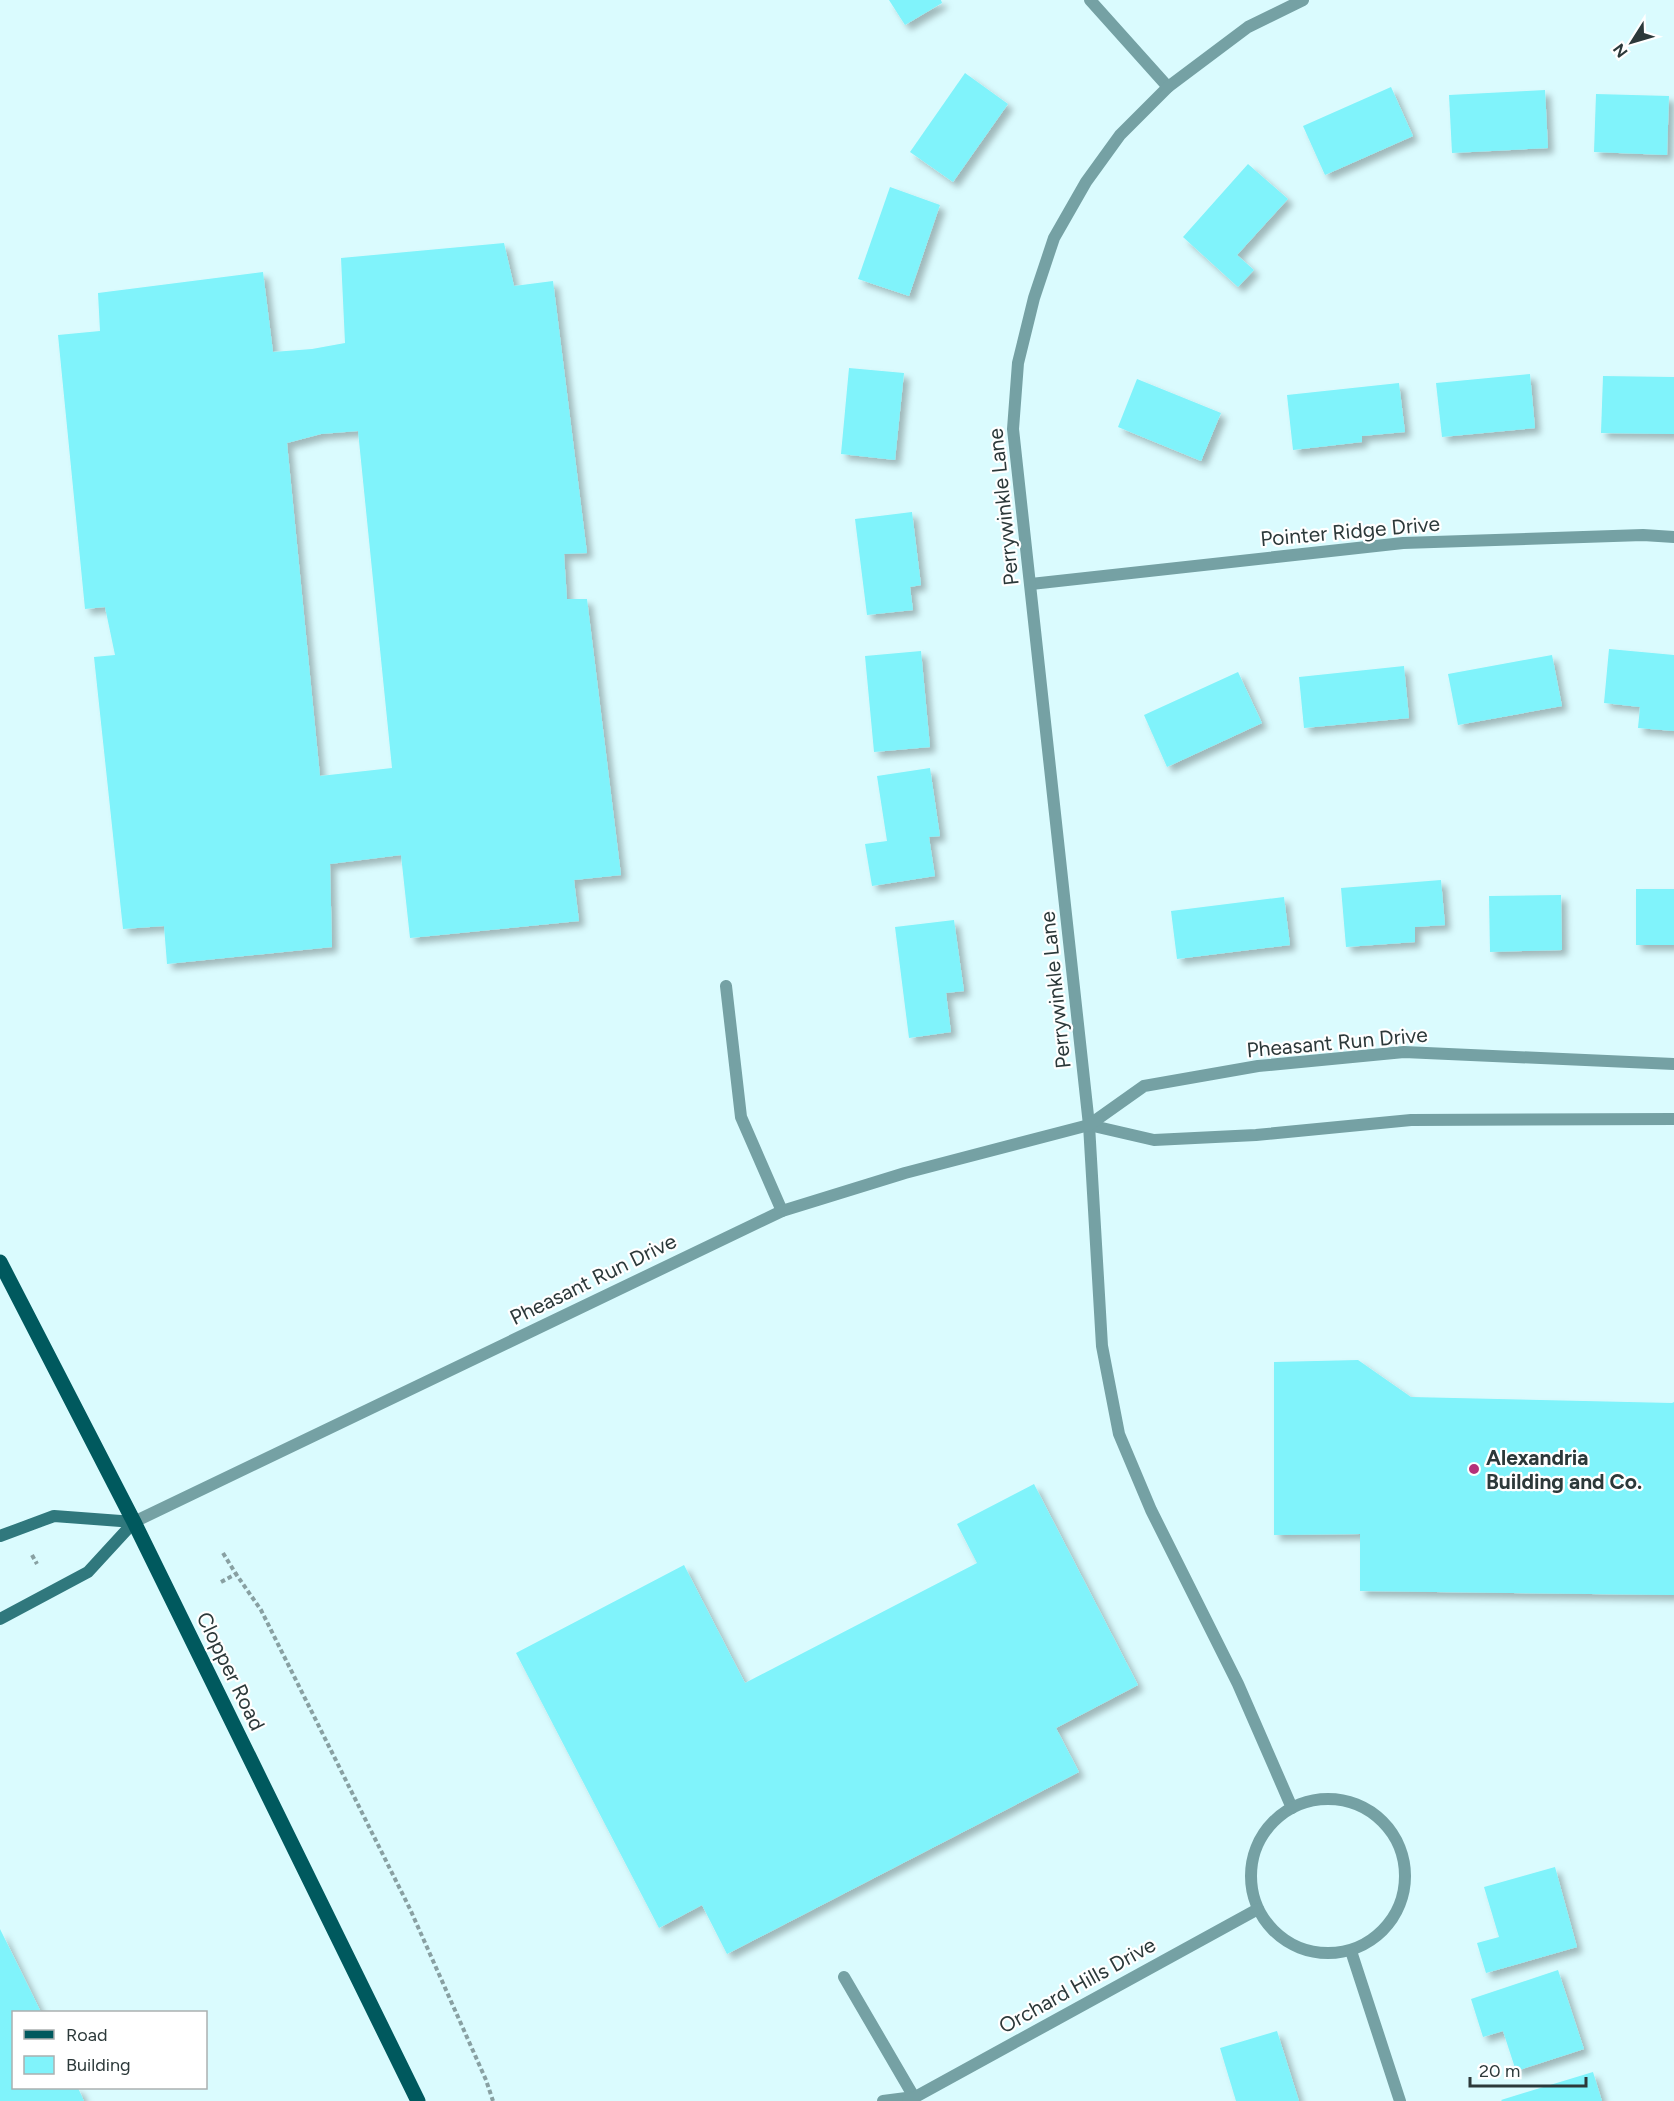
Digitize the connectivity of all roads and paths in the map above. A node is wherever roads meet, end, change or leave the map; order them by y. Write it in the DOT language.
graph roads {
  1 [pos="1090,0"];
  2 [pos="1303,0"];
  3 [pos="1168,87"];
  4 [pos="1674,537"];
  5 [pos="1030,584"];
  6 [pos="726,986"];
  7 [pos="1674,1064"];
  8 [pos="1674,1119"];
  9 [pos="1089,1125"];
  10 [pos="782,1211"];
  11 [pos="0,1262"];
  12 [pos="134,1522"];
  13 [pos="0,1536"];
  14 [pos="223,1553"];
  15 [pos="32,1555"];
  16 [pos="37,1564"];
  17 [pos="236,1574"];
  18 [pos="221,1582"];
  19 [pos="0,1619"];
  20 [pos="1292,1808"];
  21 [pos="1258,1909"];
  22 [pos="1351,1951"];
  23 [pos="844,1977"];
  24 [pos="913,2100"];
  25 [pos="418,2101"];
  26 [pos="493,2101"];
  27 [pos="883,2101"];
  28 [pos="1400,2101"];
  1 -- 3 [label="street"];
  2 -- 3 [label="street, Perrywinkle Lane"];
  3 -- 5 [label="street, Perrywinkle Lane"];
  4 -- 5 [label="street, Pointer Ridge Drive"];
  5 -- 9 [label="street, Perrywinkle Lane"];
  6 -- 10 [label="street"];
  7 -- 9 [label="street, Pheasant Run Drive"];
  8 -- 9 [label="street, Pheasant Run Drive"];
  9 -- 10 [label="street, Pheasant Run Drive"];
  9 -- 20 [label="street, Perrywinkle Lane"];
  10 -- 12 [label="street, Pheasant Run Drive"];
  11 -- 12 [label="main road, Clopper Road"];
  12 -- 13 [label="main road"];
  12 -- 19 [label="main road"];
  12 -- 25 [label="main road, Clopper Road"];
  14 -- 17 [label="path"];
  15 -- 16 [label="path"];
  17 -- 18 [label="path"];
  17 -- 26 [label="path"];
  20 -- 21 [label="street"];
  20 -- 22 [label="street"];
  21 -- 22 [label="street"];
  21 -- 24 [label="street, Orchard Hills Drive"];
  22 -- 28 [label="street"];
  23 -- 24 [label="street"];
  24 -- 27 [label="street, Orchard Hills Drive"];
}
